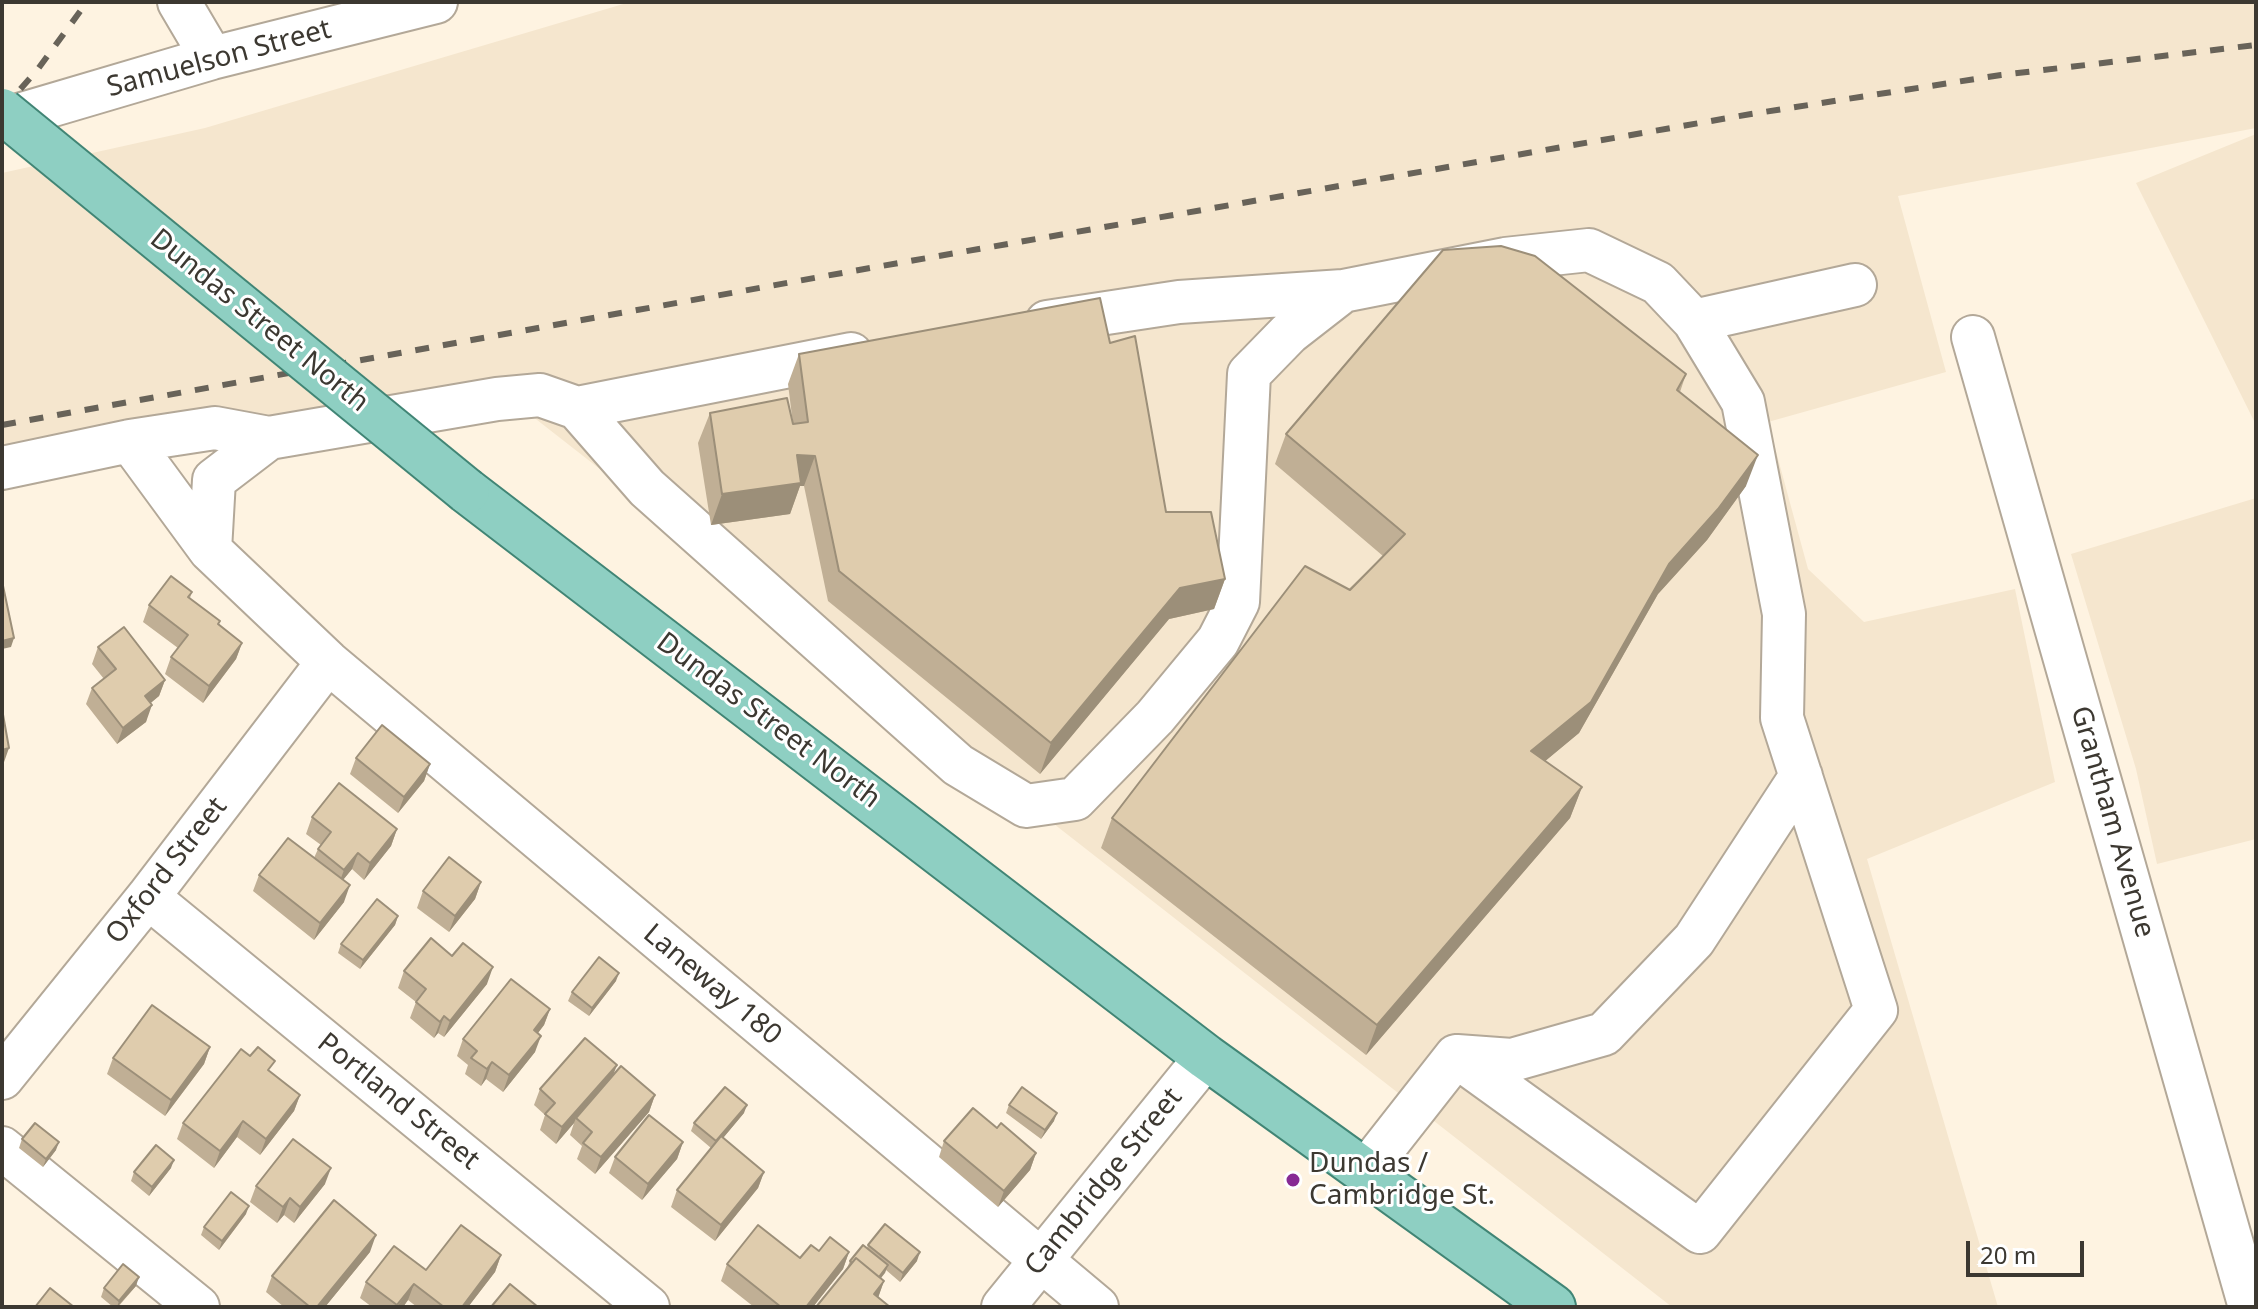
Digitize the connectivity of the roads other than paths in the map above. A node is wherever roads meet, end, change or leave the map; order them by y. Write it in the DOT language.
graph roads {
  1 [pos="179,2"];
  2 [pos="436,2"];
  3 [pos="212,58"];
  4 [pos="2,111"];
  5 [pos="2,120"];
  6 [pos="1855,285"];
  7 [pos="1343,291"];
  8 [pos="1694,321"];
  9 [pos="1011,327"];
  10 [pos="1973,337"];
  11 [pos="888,347"];
  12 [pos="577,408"];
  13 [pos="269,438"];
  14 [pos="130,441"];
  15 [pos="2,468"];
  16 [pos="210,550"];
  17 [pos="328,662"];
  18 [pos="1801,776"];
  19 [pos="148,897"];
  20 [pos="1456,1056"];
  21 [pos="1206,1057"];
  22 [pos="2,1078"];
  23 [pos="2,1148"];
  24 [pos="1365,1172"];
  25 [pos="1040,1261"];
  26 [pos="198,1307"];
  27 [pos="648,1307"];
  28 [pos="1003,1307"];
  29 [pos="1097,1307"];
  30 [pos="1553,1307"];
  31 [pos="2250,1307"];
  1 -- 3 [label="street"];
  2 -- 3 [label="street, Samuelson Street"];
  3 -- 5 [label="street, Samuelson Street"];
  4 -- 21 [label="main road, Dundas Street North, bridge"];
  6 -- 8 [label="street"];
  7 -- 8 [label="street"];
  7 -- 9 [label="street"];
  7 -- 12 [label="street"];
  8 -- 18 [label="street"];
  10 -- 31 [label="street, Grantham Avenue"];
  11 -- 12 [label="street"];
  12 -- 13 [label="street"];
  13 -- 14 [label="street"];
  13 -- 16 [label="street"];
  14 -- 15 [label="street"];
  14 -- 16 [label="street, Laneway 180"];
  16 -- 17 [label="street, Laneway 180"];
  17 -- 19 [label="street, Oxford Street"];
  17 -- 25 [label="street, Laneway 180"];
  18 -- 20 [label="street"];
  18 -- 20 [label="street"];
  19 -- 22 [label="street, Oxford Street"];
  19 -- 27 [label="street, Portland Street"];
  20 -- 24 [label="street"];
  21 -- 24 [label="main road, Dundas Street North"];
  21 -- 25 [label="street, Cambridge Street"];
  23 -- 26 [label="street"];
  24 -- 30 [label="main road, Dundas Street North"];
  25 -- 28 [label="street, Cambridge Street"];
  25 -- 29 [label="street, Laneway 180"];
}
